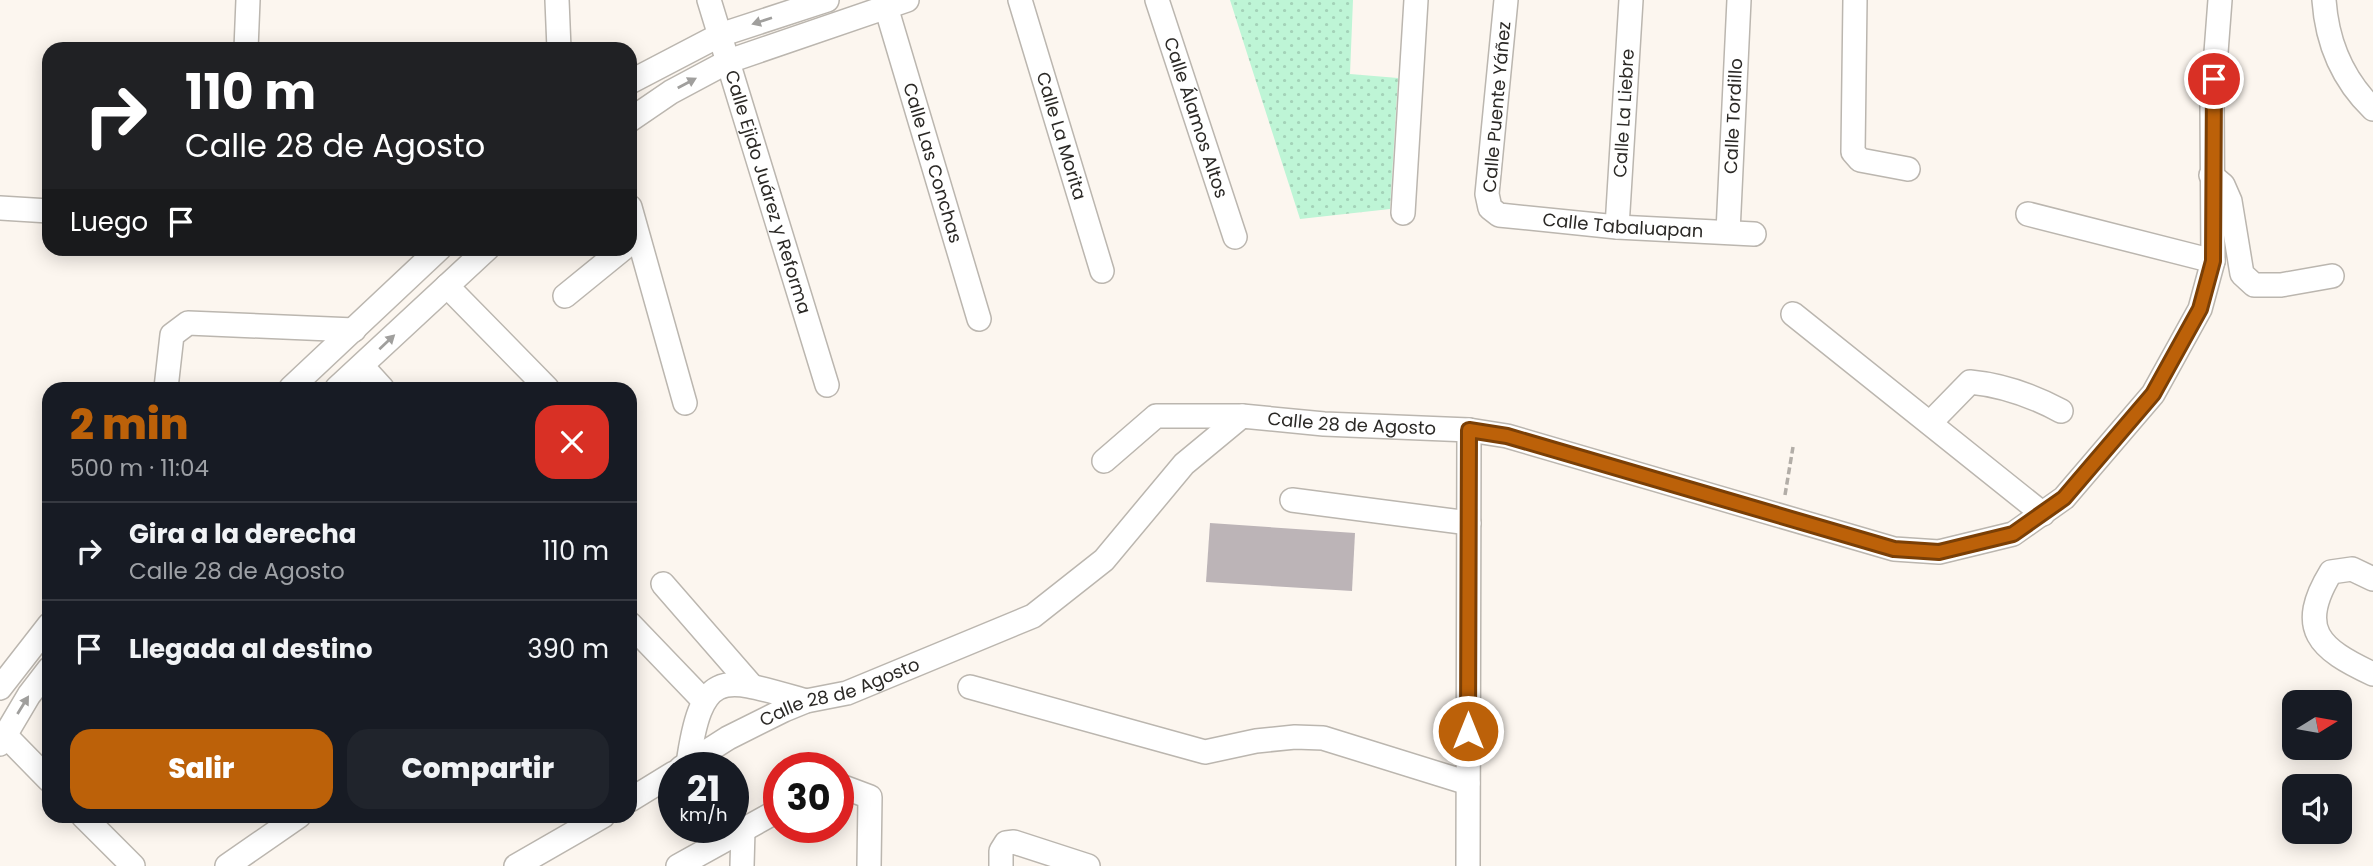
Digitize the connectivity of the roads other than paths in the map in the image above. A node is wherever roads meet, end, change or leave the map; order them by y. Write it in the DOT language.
graph roads {
  1 [pos="248,0"];
  2 [pos="557,0"];
  3 [pos="709,0"];
  4 [pos="827,0"];
  5 [pos="1020,0"];
  6 [pos="1157,0"];
  7 [pos="1416,0"];
  8 [pos="1506,0"];
  9 [pos="1631,0"];
  10 [pos="1739,0"];
  11 [pos="1855,0"];
  12 [pos="2220,0"];
  13 [pos="2324,0"];
  14 [pos="892,2"];
  15 [pos="802,4"];
  16 [pos="720,35"];
  17 [pos="246,42"];
  18 [pos="559,42"];
  19 [pos="729,61"];
  20 [pos="637,78"];
  21 [pos="2373,109"];
  22 [pos="637,115"];
  23 [pos="1908,169"];
  24 [pos="2211,175"];
  25 [pos="0,208"];
  26 [pos="42,211"];
  27 [pos="1494,212"];
  28 [pos="1403,213"];
  29 [pos="2028,214"];
  30 [pos="1617,227"];
  31 [pos="1727,232"];
  32 [pos="1754,234"];
  33 [pos="1234,237"];
  34 [pos="432,256"];
  35 [pos="477,256"];
  36 [pos="615,256"];
  37 [pos="635,256"];
  38 [pos="2213,261"];
  39 [pos="1102,271"];
  40 [pos="2332,275"];
  41 [pos="447,285"];
  42 [pos="565,296"];
  43 [pos="1793,314"];
  44 [pos="979,319"];
  45 [pos="354,330"];
  46 [pos="362,366"];
  47 [pos="167,382"];
  48 [pos="298,382"];
  49 [pos="344,382"];
  50 [pos="377,382"];
  51 [pos="541,382"];
  52 [pos="827,384"];
  53 [pos="685,404"];
  54 [pos="2061,411"];
  55 [pos="1242,416"];
  56 [pos="1930,423"];
  57 [pos="1469,430"];
  58 [pos="1104,461"];
  59 [pos="1292,500"];
  60 [pos="2043,514"];
  61 [pos="1469,523"];
  62 [pos="2373,579"];
  63 [pos="663,584"];
  64 [pos="637,631"];
  65 [pos="42,634"];
  66 [pos="2373,674"];
  67 [pos="42,679"];
  68 [pos="751,685"];
  69 [pos="970,687"];
  70 [pos="0,688"];
  71 [pos="703,700"];
  72 [pos="806,701"];
  73 [pos="2,739"];
  74 [pos="686,752"];
  75 [pos="706,752"];
  76 [pos="42,774"];
  77 [pos="658,782"];
  78 [pos="1468,783"];
  79 [pos="854,791"];
  80 [pos="637,796"];
  81 [pos="90,823"];
  82 [pos="289,823"];
  83 [pos="591,823"];
  84 [pos="720,843"];
  85 [pos="742,843"];
  86 [pos="133,866"];
  87 [pos="228,866"];
  88 [pos="516,866"];
  89 [pos="678,866"];
  90 [pos="741,866"];
  91 [pos="869,866"];
  92 [pos="1001,866"];
  93 [pos="1088,866"];
  94 [pos="1468,866"];
  1 -- 17 [label="street"];
  2 -- 18 [label="street"];
  3 -- 16 [label="street, Calle Ejido Juárez y Reforma"];
  4 -- 15 [label="street"];
  5 -- 39 [label="street, Calle La Morita"];
  6 -- 33 [label="street, Calle Álamos Altos"];
  7 -- 28 [label="street"];
  8 -- 27 [label="street, Calle Puente Yáñez"];
  9 -- 30 [label="street, Calle La Liebre"];
  10 -- 31 [label="street, Calle Tordillo"];
  11 -- 23 [label="street"];
  12 -- 24 [label="street, Calle 28 de Agosto"];
  13 -- 21 [label="street"];
  14 -- 19 [label="street"];
  14 -- 44 [label="street, Calle Las Conchas"];
  15 -- 16 [label="street, one-way"];
  16 -- 19 [label="street, Calle Ejido Juárez y Reforma"];
  16 -- 20 [label="street"];
  22 -- 19 [label="street, one-way"];
  19 -- 52 [label="street, Calle Ejido Juárez y Reforma"];
  24 -- 38 [label="street, Calle 28 de Agosto"];
  24 -- 40 [label="street"];
  25 -- 26 [label="street"];
  27 -- 30 [label="street, Calle Tabaluapan"];
  29 -- 38 [label="street"];
  30 -- 31 [label="street, Calle Tabaluapan"];
  31 -- 32 [label="street, Calle Tabaluapan"];
  34 -- 45 [label="street"];
  35 -- 41 [label="street"];
  36 -- 42 [label="street"];
  37 -- 53 [label="street"];
  38 -- 60 [label="street, Calle 28 de Agosto"];
  46 -- 41 [label="street, one-way"];
  41 -- 51 [label="street"];
  43 -- 56 [label="street"];
  45 -- 47 [label="street"];
  45 -- 48 [label="street"];
  46 -- 49 [label="street"];
  46 -- 50 [label="street"];
  54 -- 56 [label="street"];
  55 -- 57 [label="street, Calle 28 de Agosto"];
  55 -- 58 [label="street"];
  55 -- 72 [label="street, Calle 28 de Agosto"];
  56 -- 60 [label="street"];
  57 -- 60 [label="street, Calle 28 de Agosto"];
  57 -- 61 [label="street"];
  59 -- 61 [label="street"];
  61 -- 78 [label="street"];
  62 -- 66 [label="street"];
  63 -- 68 [label="street"];
  64 -- 71 [label="street"];
  65 -- 70 [label="street"];
  73 -- 67 [label="street, one-way"];
  68 -- 71 [label="street"];
  68 -- 72 [label="street"];
  69 -- 78 [label="street"];
  71 -- 74 [label="street"];
  72 -- 75 [label="street, Calle 28 de Agosto"];
  73 -- 76 [label="street"];
  77 -- 80 [label="street, Calle 28 de Agosto"];
  78 -- 94 [label="street"];
  79 -- 91 [label="street"];
  81 -- 86 [label="street"];
  82 -- 87 [label="street"];
  83 -- 88 [label="street"];
  84 -- 89 [label="street"];
  85 -- 90 [label="street"];
  92 -- 93 [label="street"];
}
